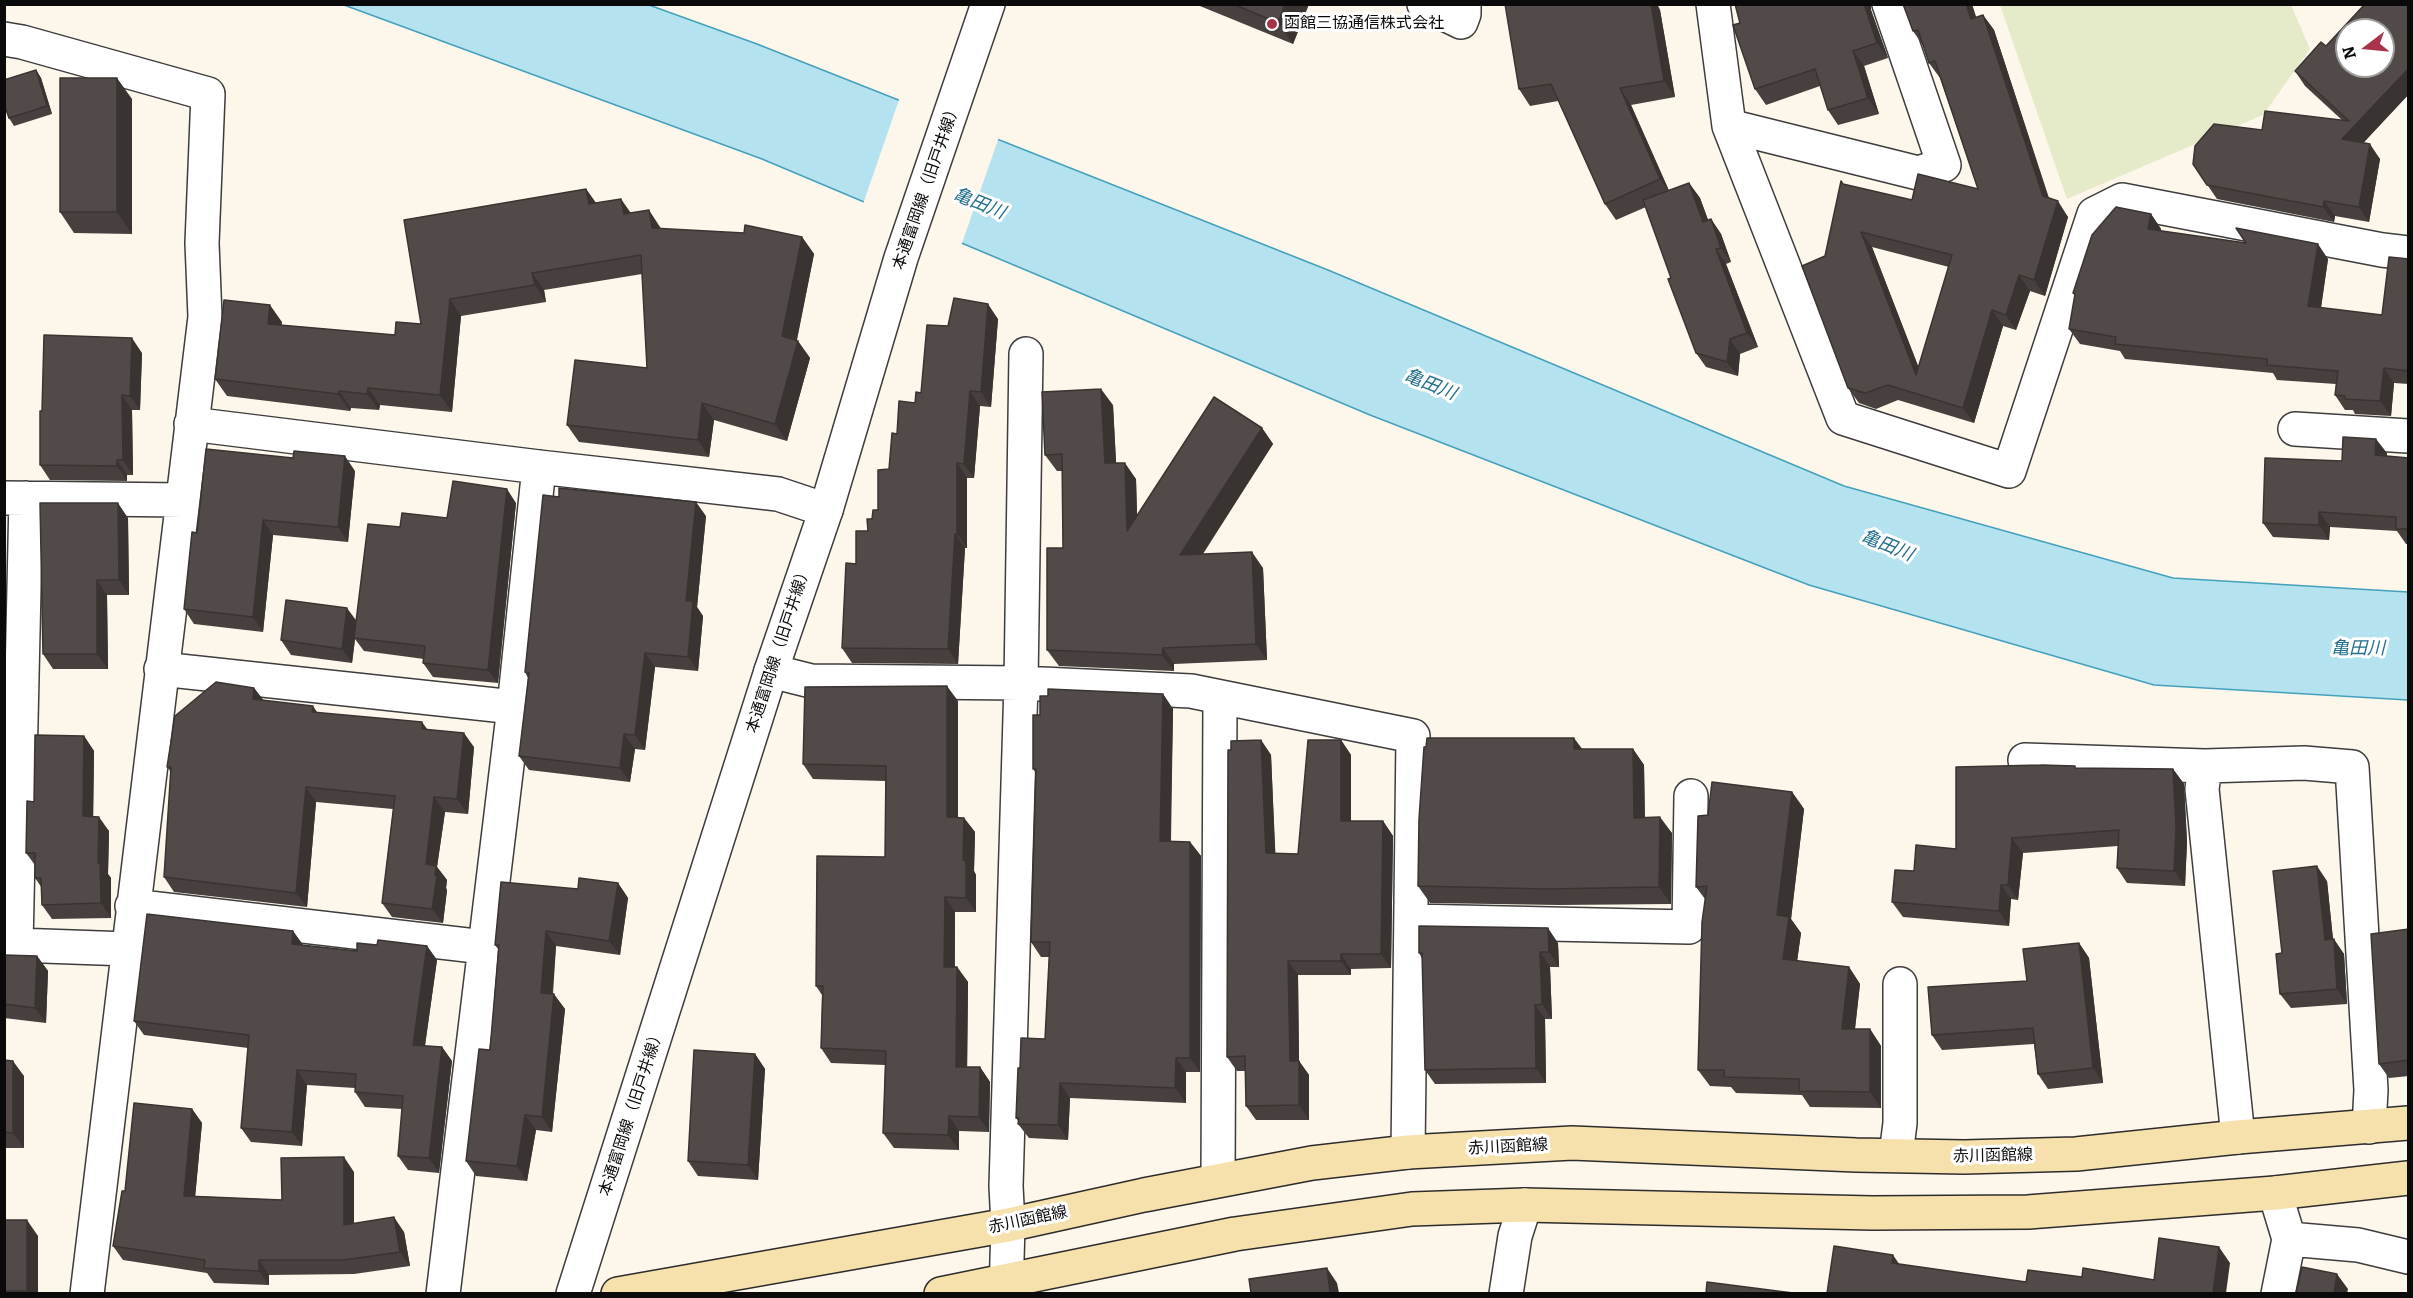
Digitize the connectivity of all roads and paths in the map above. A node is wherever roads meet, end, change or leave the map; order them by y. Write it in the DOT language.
graph roads {
  1 [pos="988,4"];
  2 [pos="1424,4"];
  3 [pos="1464,4"];
  4 [pos="1713,4"];
  5 [pos="1889,4"];
  6 [pos="4,39"];
  7 [pos="1729,126"];
  8 [pos="2409,253"];
  9 [pos="1026,354"];
  10 [pos="191,424"];
  11 [pos="2295,429"];
  12 [pos="2409,436"];
  13 [pos="540,468"];
  14 [pos="15,498"];
  15 [pos="183,500"];
  16 [pos="825,510"];
  17 [pos="161,669"];
  18 [pos="771,671"];
  19 [pos="1021,683"];
  20 [pos="1220,698"];
  21 [pos="514,707"];
  22 [pos="2025,760"];
  23 [pos="2205,766"];
  24 [pos="1691,796"];
  25 [pos="132,906"];
  26 [pos="1412,921"];
  27 [pos="484,947"];
  28 [pos="128,949"];
  29 [pos="1900,984"];
  30 [pos="2409,1123"];
  31 [pos="2369,1127"];
  32 [pos="2238,1137"];
  33 [pos="1408,1152"];
  34 [pos="1896,1155"];
  35 [pos="2409,1178"];
  36 [pos="1218,1180"];
  37 [pos="2275,1192"];
  38 [pos="1525,1204"];
  39 [pos="1008,1225"];
  40 [pos="2289,1239"];
  41 [pos="2409,1257"];
  42 [pos="1006,1288"];
  43 [pos="87,1293"];
  44 [pos="443,1293"];
  45 [pos="573,1293"];
  46 [pos="618,1293"];
  47 [pos="941,1293"];
  48 [pos="1506,1293"];
  49 [pos="2278,1293"];
  1 -- 16 [label="street, 本通富岡線（旧戸井線）"];
  2 -- 3 [label="street"];
  4 -- 7 [label="street"];
  5 -- 7 [label="street"];
  6 -- 10 [label="street"];
  7 -- 8 [label="street"];
  9 -- 19 [label="street"];
  10 -- 13 [label="street"];
  10 -- 15 [label="street"];
  11 -- 12 [label="street"];
  13 -- 16 [label="street"];
  13 -- 21 [label="street"];
  14 -- 15 [label="street"];
  14 -- 28 [label="street"];
  15 -- 17 [label="street"];
  16 -- 18 [label="street, 本通富岡線（旧戸井線）"];
  17 -- 21 [label="street"];
  17 -- 25 [label="street"];
  18 -- 19 [label="street"];
  18 -- 45 [label="street, 本通富岡線（旧戸井線）"];
  19 -- 20 [label="street"];
  19 -- 39 [label="street"];
  20 -- 26 [label="street"];
  20 -- 36 [label="street"];
  21 -- 27 [label="street"];
  22 -- 23 [label="street"];
  23 -- 31 [label="street"];
  23 -- 32 [label="street"];
  24 -- 26 [label="street"];
  25 -- 27 [label="street"];
  25 -- 28 [label="street"];
  26 -- 33 [label="street"];
  27 -- 44 [label="street"];
  28 -- 43 [label="street"];
  29 -- 34 [label="street"];
  30 -- 31 [label="main road, 赤川函館線"];
  31 -- 32 [label="main road, 赤川函館線"];
  32 -- 34 [label="main road, 赤川函館線"];
  33 -- 34 [label="main road, 赤川函館線"];
  33 -- 36 [label="main road, 赤川函館線"];
  35 -- 37 [label="main road"];
  36 -- 39 [label="main road, 赤川函館線"];
  37 -- 38 [label="main road"];
  37 -- 40 [label="street"];
  38 -- 42 [label="main road"];
  38 -- 48 [label="street"];
  39 -- 42 [label="street"];
  39 -- 46 [label="main road, 赤川函館線"];
  40 -- 41 [label="street"];
  40 -- 49 [label="street"];
  42 -- 47 [label="main road"];
}
